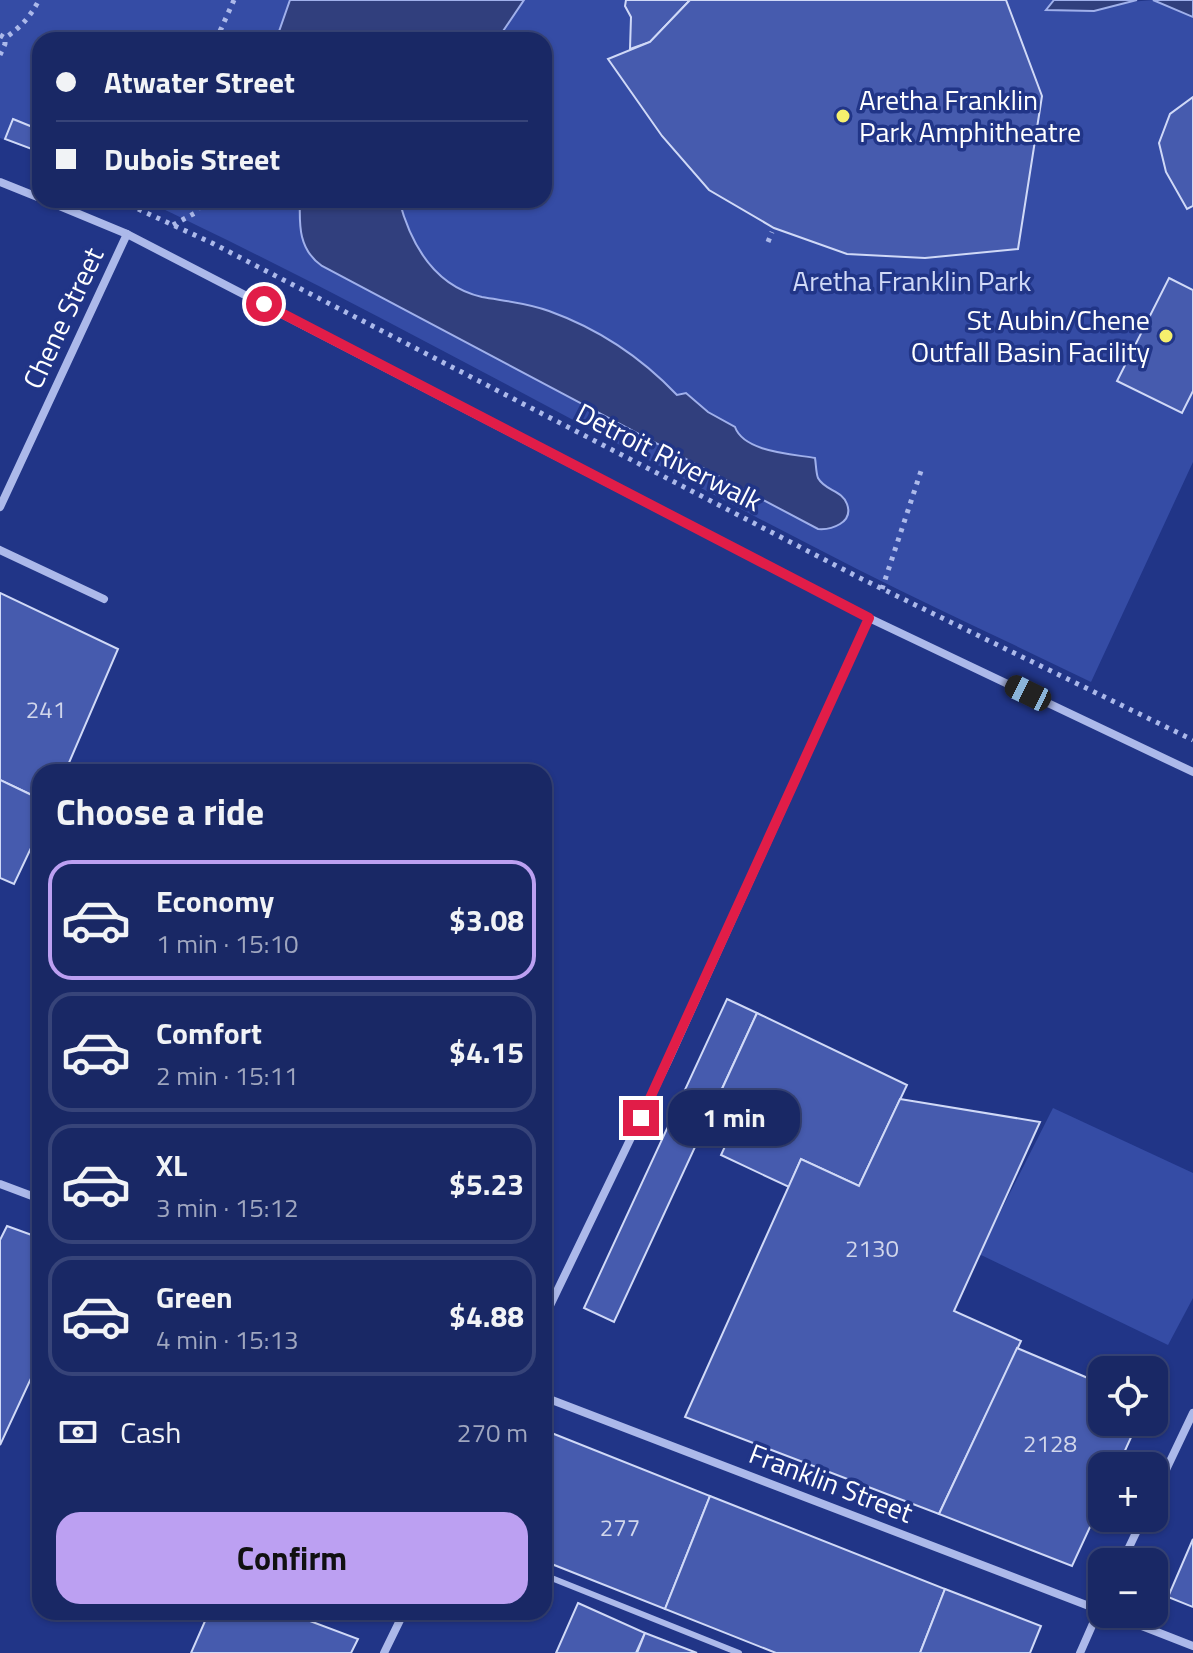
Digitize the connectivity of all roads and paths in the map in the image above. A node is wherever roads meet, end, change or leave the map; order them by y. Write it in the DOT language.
graph roads {
  1 [pos="39,0"];
  2 [pos="234,0"];
  3 [pos="220,32"];
  4 [pos="3,36"];
  5 [pos="0,55"];
  6 [pos="0,182"];
  7 [pos="32,195"];
  8 [pos="64,208"];
  9 [pos="138,208"];
  10 [pos="199,208"];
  11 [pos="173,225"];
  12 [pos="772,232"];
  13 [pos="127,234"];
  14 [pos="768,242"];
  15 [pos="921,471"];
  16 [pos="0,507"];
  17 [pos="0,550"];
  18 [pos="882,589"];
  19 [pos="104,599"];
  20 [pos="869,618"];
  21 [pos="1193,740"];
  22 [pos="1193,772"];
  23 [pos="0,1184"];
  24 [pos="32,1196"];
  25 [pos="552,1301"];
  26 [pos="552,1400"];
  27 [pos="1193,1413"];
  28 [pos="1168,1466"];
  29 [pos="552,1578"];
  30 [pos="1088,1603"];
  31 [pos="400,1620"];
  32 [pos="1092,1628"];
  33 [pos="1147,1628"];
  34 [pos="1193,1646"];
  35 [pos="384,1653"];
  36 [pos="739,1653"];
  37 [pos="1080,1653"];
  1 -- 4 [label="path"];
  2 -- 3 [label="path"];
  4 -- 5 [label="path"];
  6 -- 7 [label="street"];
  8 -- 13 [label="street"];
  9 -- 11 [label="path, Detroit Riverwalk"];
  10 -- 11 [label="path"];
  11 -- 18 [label="path, Detroit Riverwalk"];
  12 -- 14 [label="path"];
  13 -- 16 [label="street, Chene Street"];
  13 -- 20 [label="street"];
  15 -- 18 [label="path"];
  17 -- 19 [label="street"];
  18 -- 21 [label="path, Detroit Riverwalk"];
  20 -- 22 [label="street"];
  20 -- 25 [label="street"];
  23 -- 24 [label="street"];
  26 -- 30 [label="street, Franklin Street"];
  27 -- 28 [label="street"];
  29 -- 36 [label="lane"];
  31 -- 35 [label="street"];
  32 -- 37 [label="street"];
  33 -- 34 [label="street"];
}
